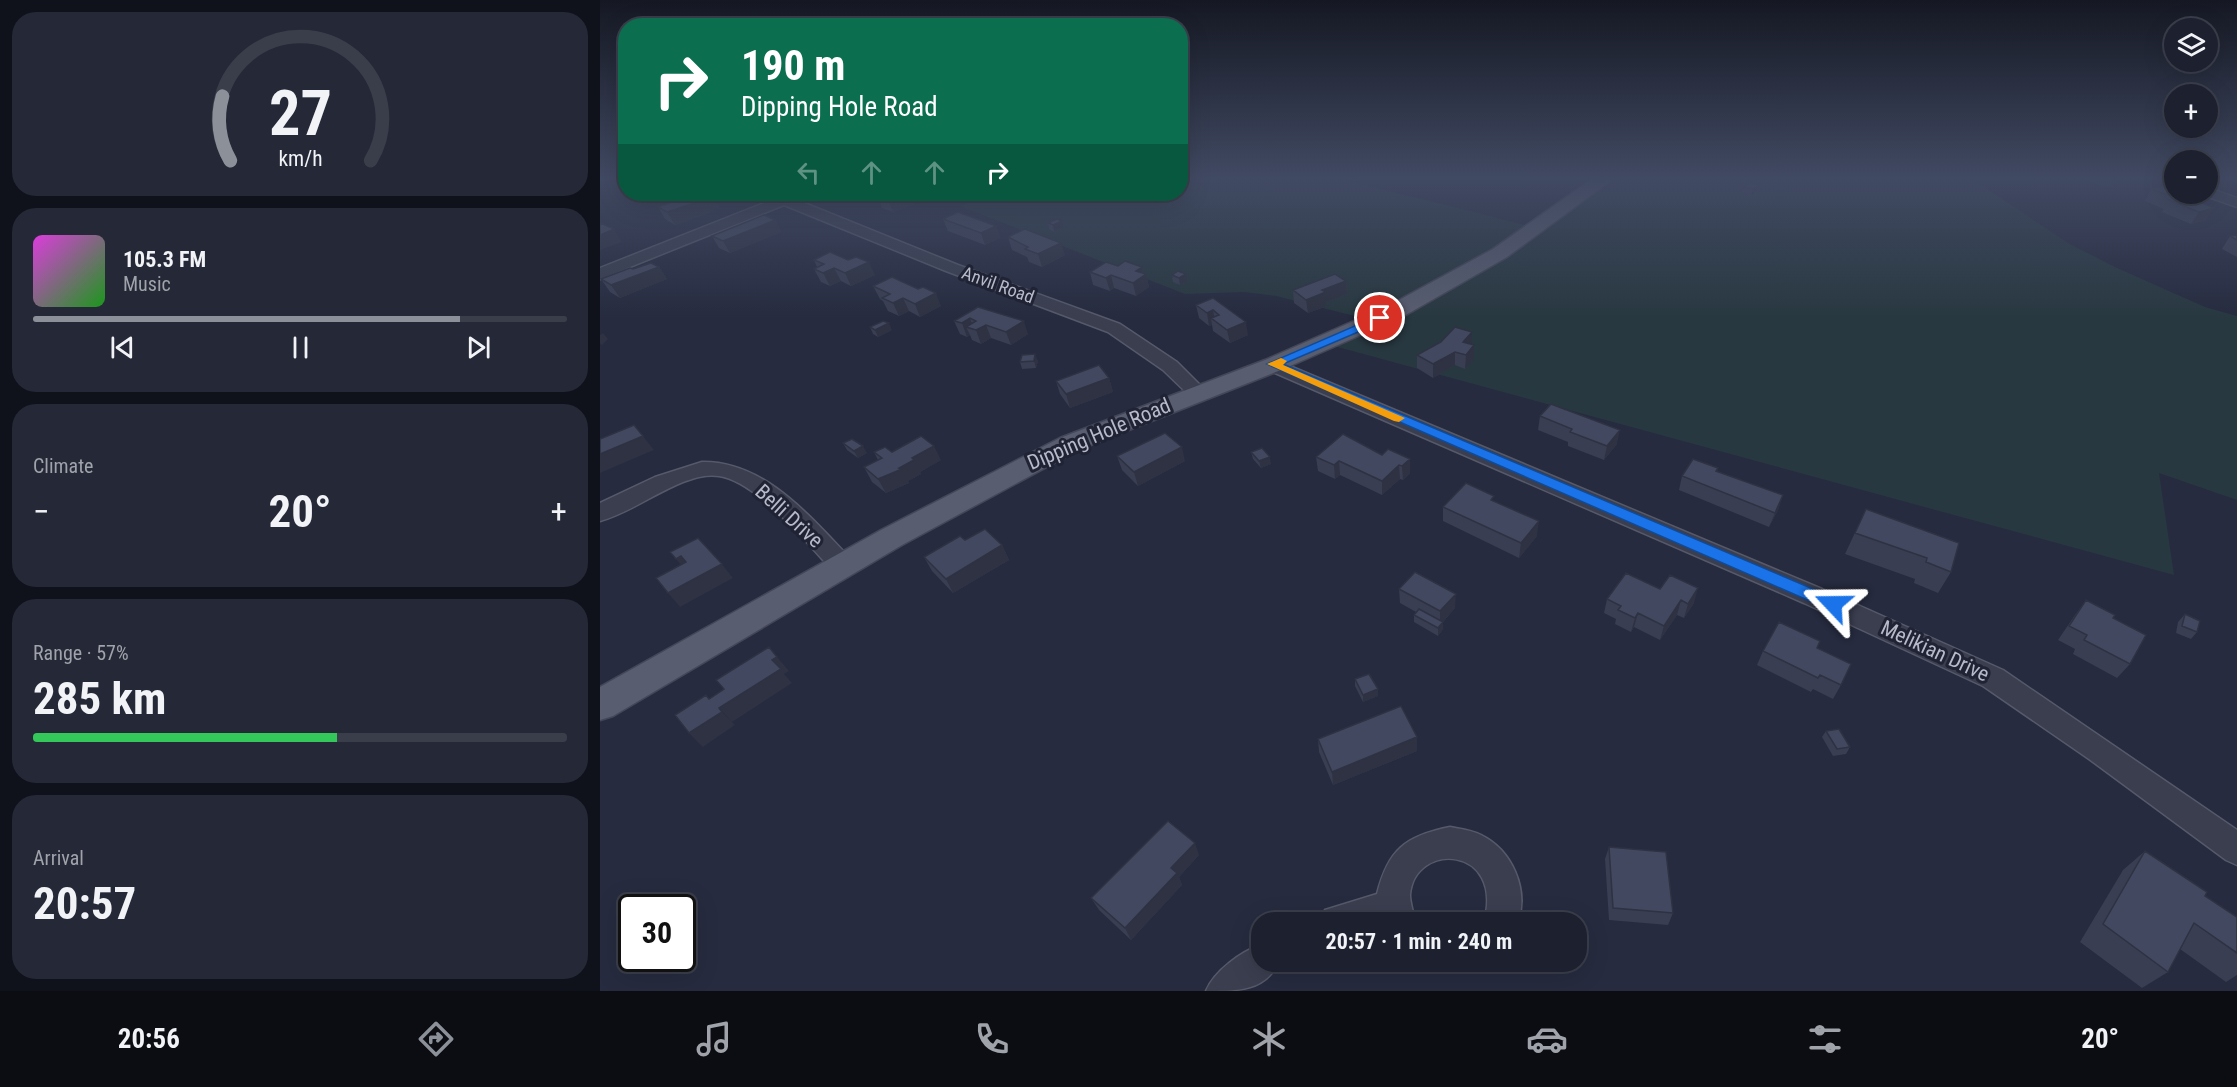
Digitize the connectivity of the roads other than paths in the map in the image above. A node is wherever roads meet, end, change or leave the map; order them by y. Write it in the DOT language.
graph roads {
  1 [pos="721,225"];
  2 [pos="846,225"];
  3 [pos="1541,225"];
  4 [pos="600,274"];
  5 [pos="1273,364"];
  6 [pos="1197,392"];
  7 [pos="600,513"];
  8 [pos="842,565"];
  9 [pos="600,705"];
  10 [pos="2237,849"];
  11 [pos="1396,912"];
  12 [pos="1504,912"];
  13 [pos="1251,970"];
  14 [pos="1224,991"];
  1 -- 4 [label="street"];
  2 -- 6 [label="street, Anvil Road"];
  3 -- 5 [label="main road, Dipping Hole Road"];
  5 -- 6 [label="main road, Dipping Hole Road"];
  5 -- 10 [label="street, Melikian Drive"];
  6 -- 8 [label="main road, Dipping Hole Road"];
  7 -- 8 [label="street, Belli Drive"];
  8 -- 9 [label="main road, Dipping Hole Road"];
  11 -- 12 [label="street"];
  13 -- 14 [label="street"];
}
